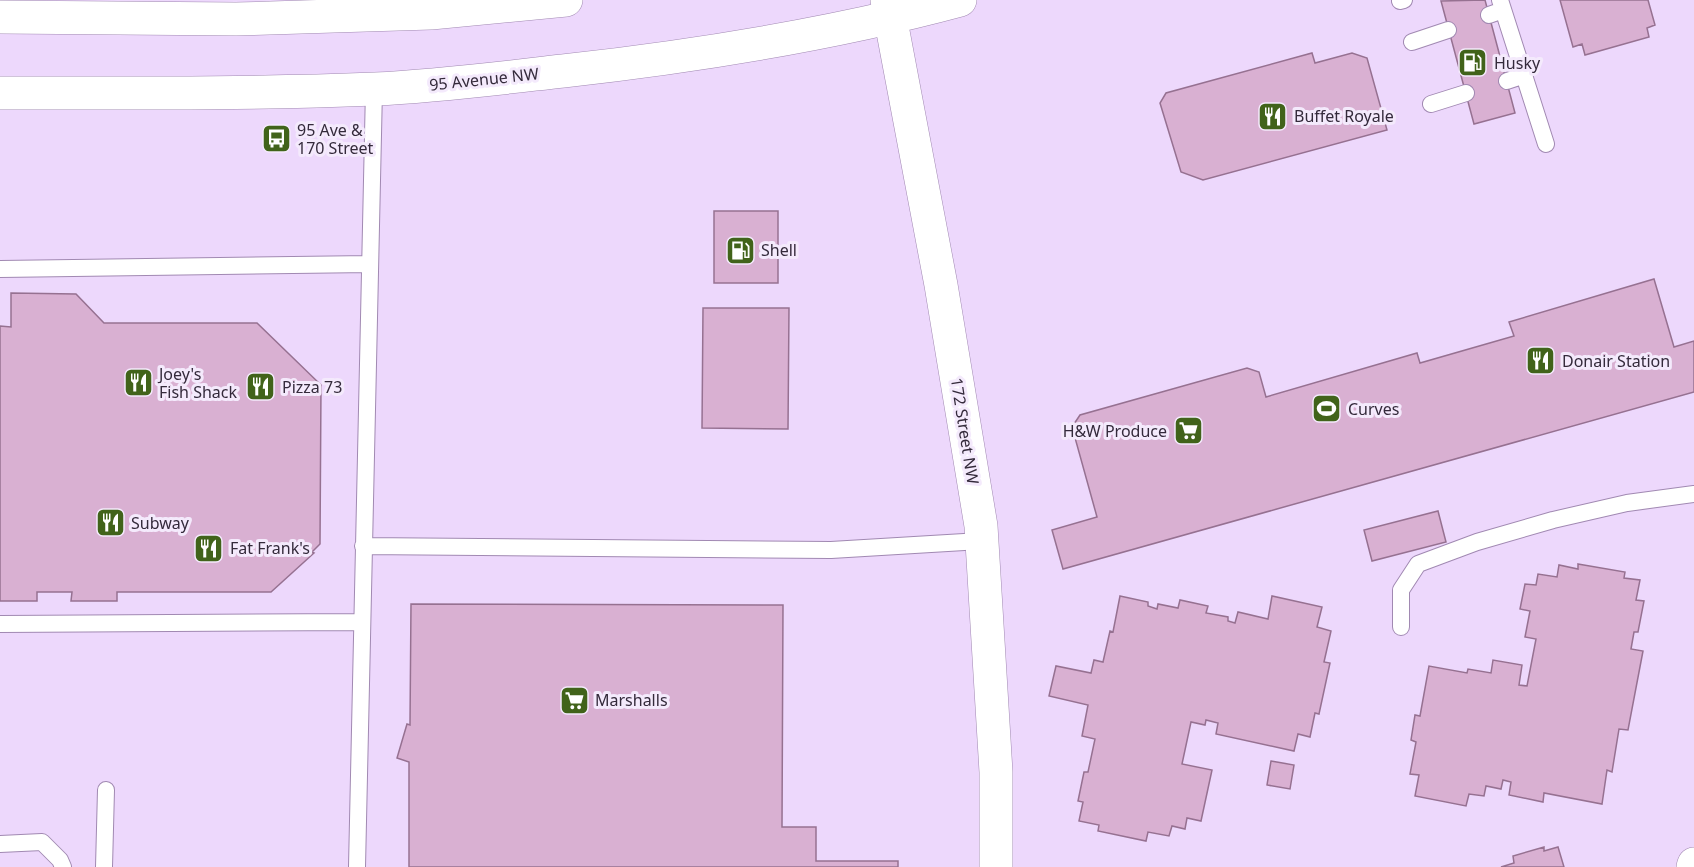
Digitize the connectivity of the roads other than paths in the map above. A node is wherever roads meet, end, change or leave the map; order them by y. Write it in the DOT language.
graph roads {
  1 [pos="566,0"];
  2 [pos="960,0"];
  3 [pos="889,8"];
  4 [pos="1497,8"];
  5 [pos="0,17"];
  6 [pos="64,18"];
  7 [pos="1448,30"];
  8 [pos="0,39"];
  9 [pos="1412,42"];
  10 [pos="1525,75"];
  11 [pos="1507,81"];
  12 [pos="374,89"];
  13 [pos="0,93"];
  14 [pos="1466,93"];
  15 [pos="1431,104"];
  16 [pos="1546,144"];
  17 [pos="370,264"];
  18 [pos="0,269"];
  19 [pos="1694,494"];
  20 [pos="981,541"];
  21 [pos="363,546"];
  22 [pos="361,622"];
  23 [pos="0,624"];
  24 [pos="1401,627"];
  25 [pos="106,790"];
  26 [pos="0,844"];
  27 [pos="63,867"];
  28 [pos="104,867"];
  29 [pos="357,867"];
  30 [pos="996,867"];
  1 -- 6 [label="main road"];
  2 -- 3 [label="main road, 95 Avenue NW"];
  3 -- 12 [label="main road, 95 Avenue NW"];
  3 -- 20 [label="main road, 172 Street NW"];
  4 -- 10 [label="lane"];
  5 -- 6 [label="main road"];
  6 -- 8 [label="main road"];
  7 -- 9 [label="lane"];
  10 -- 11 [label="lane"];
  10 -- 16 [label="lane"];
  12 -- 13 [label="main road, 95 Avenue NW"];
  12 -- 17 [label="lane"];
  14 -- 15 [label="lane"];
  17 -- 18 [label="lane"];
  17 -- 21 [label="lane"];
  19 -- 24 [label="lane"];
  20 -- 21 [label="lane"];
  20 -- 30 [label="main road, 172 Street NW"];
  21 -- 22 [label="lane"];
  22 -- 23 [label="lane"];
  22 -- 29 [label="lane"];
  25 -- 28 [label="lane"];
  26 -- 27 [label="lane"];
}
